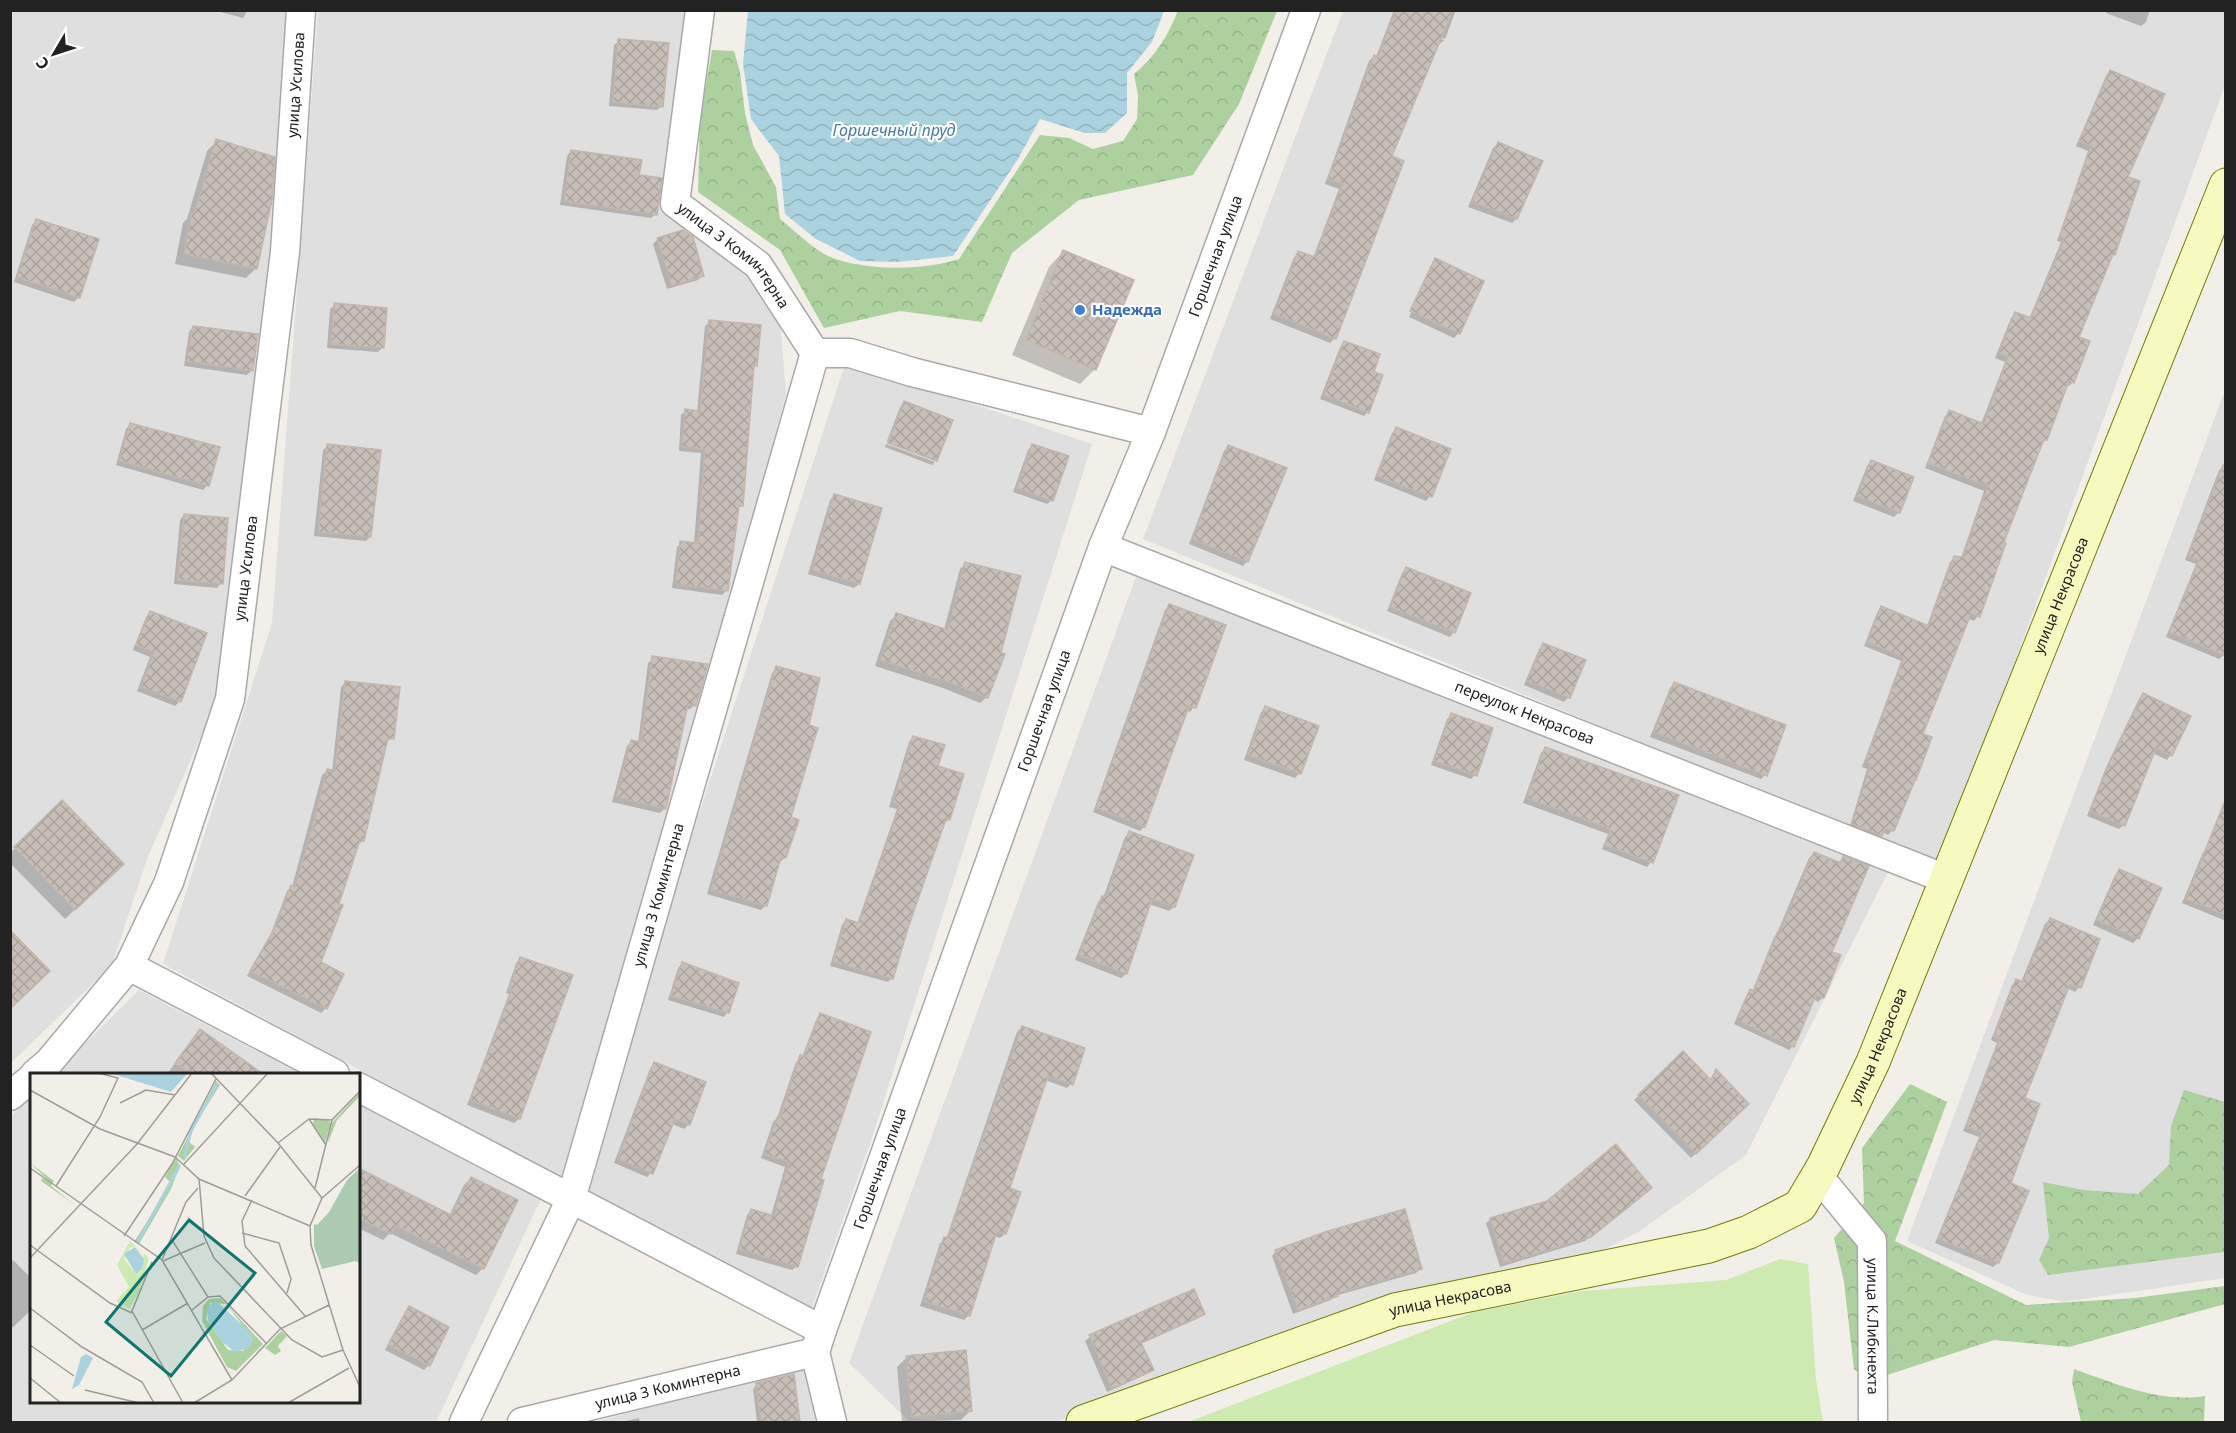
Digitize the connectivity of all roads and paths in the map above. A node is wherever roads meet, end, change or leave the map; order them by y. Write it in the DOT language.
graph roads {
  1 [pos="301,10"];
  2 [pos="700,10"];
  3 [pos="1306,10"];
  4 [pos="2226,185"];
  5 [pos="815,353"];
  6 [pos="1151,432"];
  7 [pos="1103,547"];
  8 [pos="1946,879"];
  9 [pos="129,966"];
  10 [pos="36,1073"];
  11 [pos="333,1073"];
  12 [pos="30,1080"];
  13 [pos="360,1088"];
  14 [pos="10,1096"];
  15 [pos="1818,1176"];
  16 [pos="571,1199"];
  17 [pos="819,1341"];
  18 [pos="835,1421"];
  19 [pos="464,1422"];
  20 [pos="522,1422"];
  21 [pos="1083,1422"];
  22 [pos="1873,1422"];
  1 -- 9 [label="street, улица Усилова"];
  2 -- 5 [label="street, улица 3 Коминтерна"];
  3 -- 6 [label="street, Горшечная улица"];
  4 -- 8 [label="street, улица Некрасова"];
  5 -- 6 [label="street"];
  5 -- 16 [label="street, улица 3 Коминтерна"];
  6 -- 7 [label="street, Горшечная улица"];
  7 -- 8 [label="street, переулок Некрасова"];
  7 -- 17 [label="street, Горшечная улица"];
  8 -- 15 [label="street, улица Некрасова"];
  9 -- 10 [label="street, улица Усилова"];
  9 -- 11 [label="street"];
  12 -- 14 [label="street"];
  13 -- 16 [label="street"];
  15 -- 21 [label="street, улица Некрасова"];
  15 -- 22 [label="street, улица К.Либкнехта"];
  16 -- 17 [label="street"];
  16 -- 19 [label="street, улица 3 Коминтерна"];
  17 -- 18 [label="street"];
  17 -- 20 [label="street, улица 3 Коминтерна"];
}
